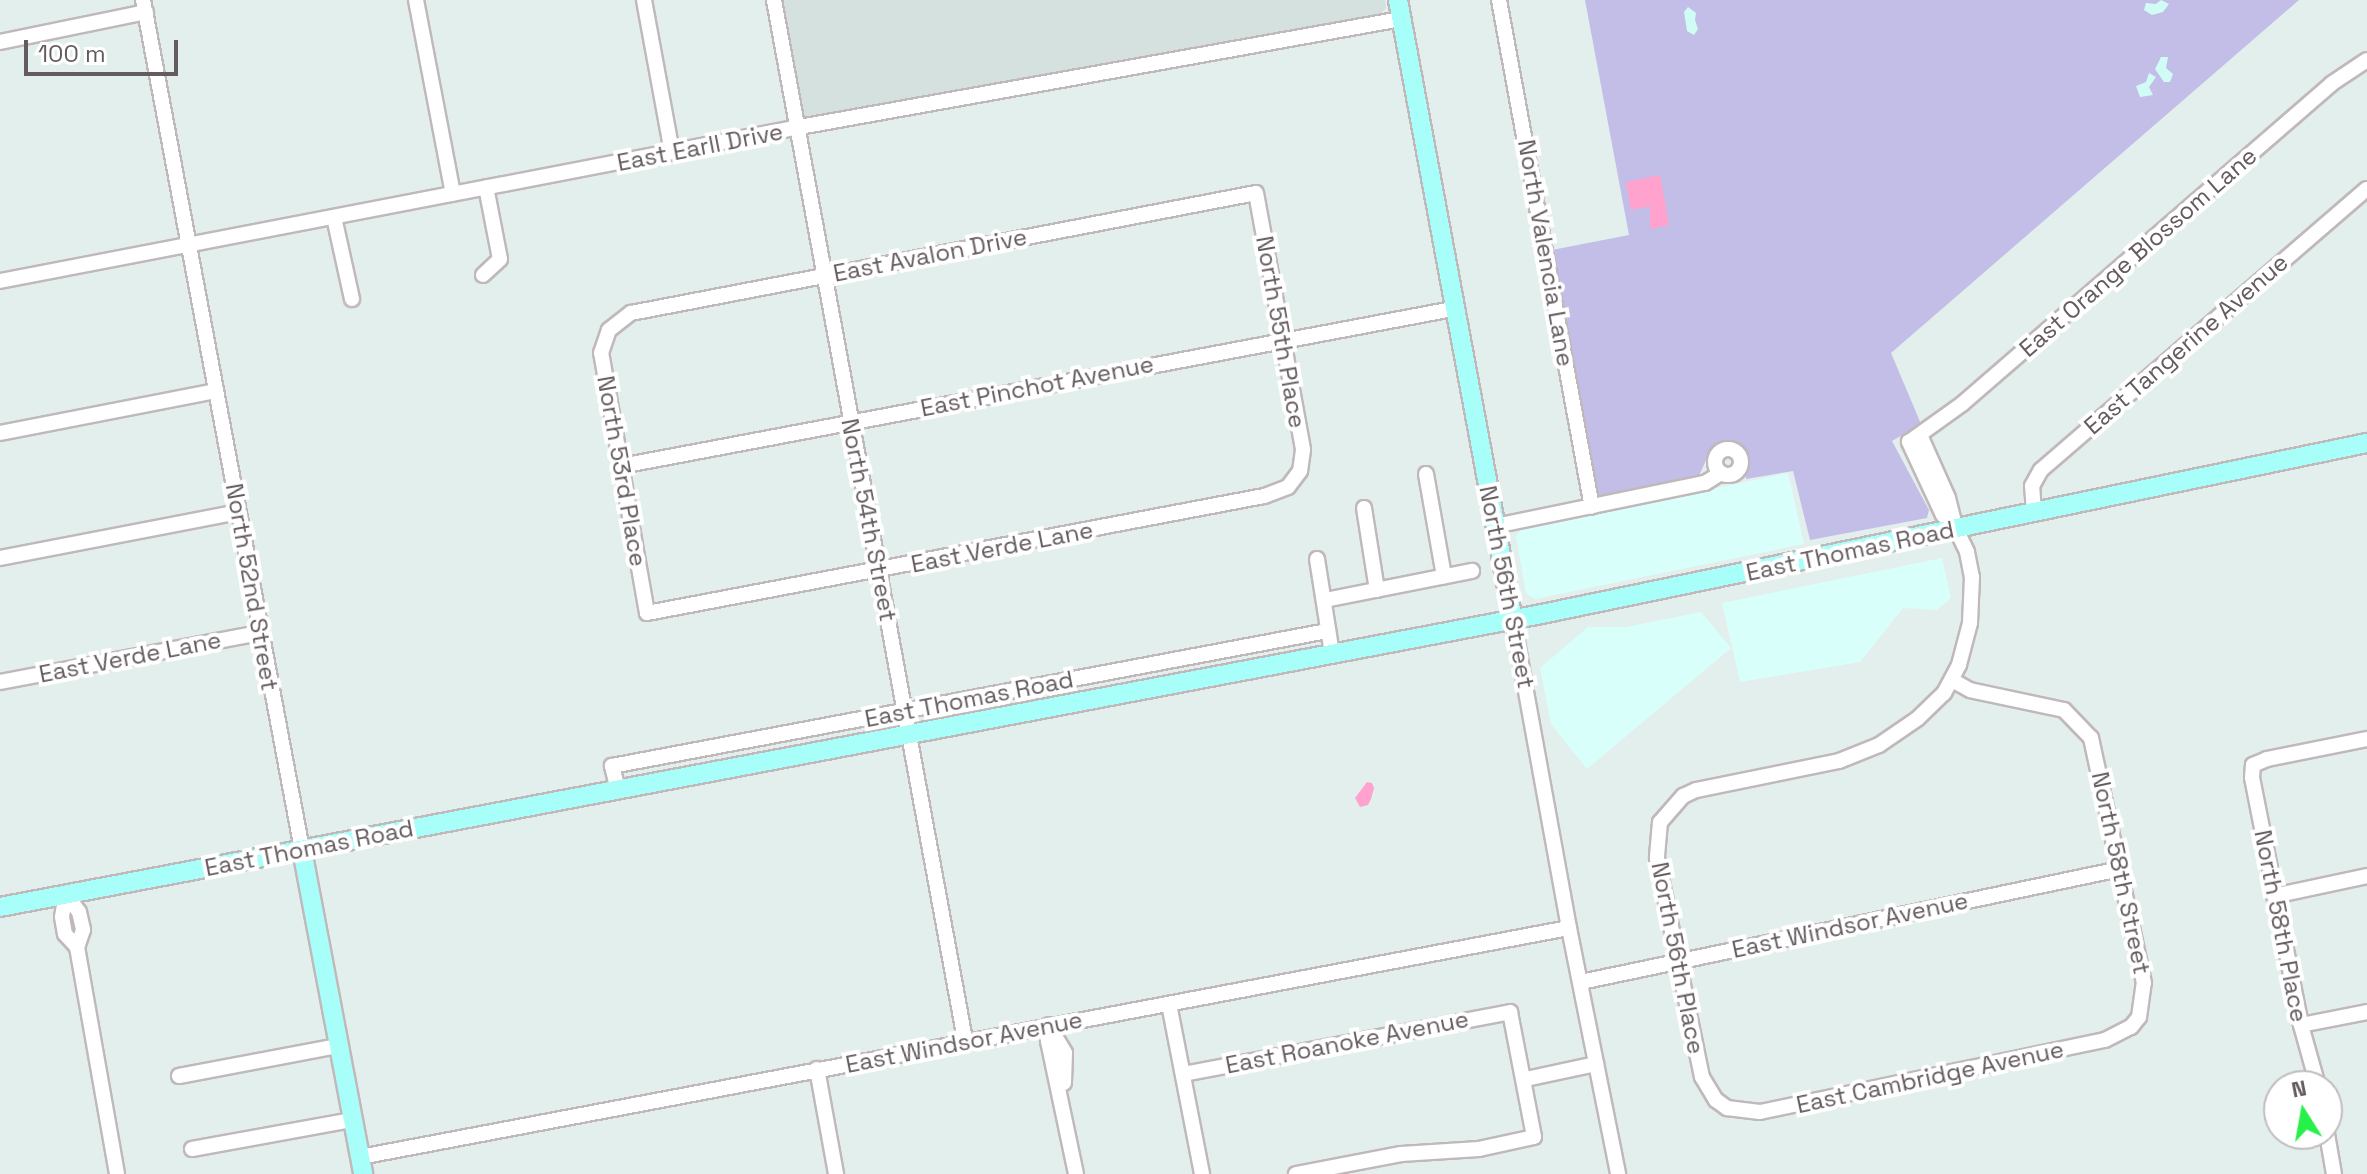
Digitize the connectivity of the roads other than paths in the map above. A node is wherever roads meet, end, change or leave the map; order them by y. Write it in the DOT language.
graph roads {
  1 [pos="416,0"];
  2 [pos="644,0"];
  3 [pos="774,0"];
  4 [pos="1499,0"];
  5 [pos="144,6"];
  6 [pos="1400,9"];
  7 [pos="0,42"];
  8 [pos="2367,60"];
  9 [pos="795,128"];
  10 [pos="672,152"];
  11 [pos="486,187"];
  12 [pos="2367,189"];
  13 [pos="1256,193"];
  14 [pos="453,194"];
  15 [pos="334,217"];
  16 [pos="189,244"];
  17 [pos="483,275"];
  18 [pos="822,276"];
  19 [pos="0,281"];
  20 [pos="352,299"];
  21 [pos="1453,309"];
  22 [pos="609,330"];
  23 [pos="1283,339"];
  24 [pos="216,391"];
  25 [pos="850,421"];
  26 [pos="0,433"];
  27 [pos="2367,443"];
  28 [pos="621,466"];
  29 [pos="1300,471"];
  30 [pos="1721,473"];
  31 [pos="1426,474"];
  32 [pos="1592,507"];
  33 [pos="1364,508"];
  34 [pos="238,512"];
  35 [pos="2034,513"];
  36 [pos="1495,526"];
  37 [pos="1956,529"];
  38 [pos="0,558"];
  39 [pos="1317,559"];
  40 [pos="878,571"];
  41 [pos="1472,571"];
  42 [pos="1444,576"];
  43 [pos="1377,590"];
  44 [pos="1325,600"];
  45 [pos="647,613"];
  46 [pos="1513,620"];
  47 [pos="1327,631"];
  48 [pos="260,633"];
  49 [pos="1332,654"];
  50 [pos="1952,680"];
  51 [pos="0,682"];
  52 [pos="905,711"];
  53 [pos="910,735"];
  54 [pos="2367,739"];
  55 [pos="618,790"];
  56 [pos="302,850"];
  57 [pos="2120,869"];
  58 [pos="2367,876"];
  59 [pos="66,894"];
  60 [pos="2274,896"];
  61 [pos="0,907"];
  62 [pos="1569,928"];
  63 [pos="1679,961"];
  64 [pos="1581,982"];
  65 [pos="1169,1004"];
  66 [pos="2367,1012"];
  67 [pos="2139,1017"];
  68 [pos="1049,1025"];
  69 [pos="2301,1025"];
  70 [pos="965,1040"];
  71 [pos="338,1046"];
  72 [pos="1596,1064"];
  73 [pos="817,1069"];
  74 [pos="2314,1070"];
  75 [pos="1183,1074"];
  76 [pos="179,1076"];
  77 [pos="1526,1079"];
  78 [pos="1716,1100"];
  79 [pos="352,1120"];
  80 [pos="192,1149"];
  81 [pos="2330,1150"];
  82 [pos="361,1165"];
  83 [pos="117,1174"];
  84 [pos="836,1174"];
  85 [pos="1076,1174"];
  86 [pos="1202,1174"];
  87 [pos="1296,1174"];
  88 [pos="1618,1174"];
  89 [pos="2334,1174"];
  1 -- 14 [label="street"];
  2 -- 10 [label="street"];
  3 -- 9 [label="street, North 54th Street"];
  4 -- 32 [label="street, North Valencia Lane"];
  5 -- 7 [label="street"];
  5 -- 16 [label="street, North 52nd Street"];
  6 -- 9 [label="street, East Earll Drive"];
  6 -- 21 [label="main road, North 56th Street"];
  8 -- 37 [label="street, East Orange Blossom Lane"];
  9 -- 10 [label="street, East Earll Drive"];
  9 -- 18 [label="street, North 54th Street"];
  10 -- 11 [label="street, East Earll Drive"];
  11 -- 14 [label="street, East Earll Drive"];
  11 -- 17 [label="street"];
  12 -- 35 [label="street, East Tangerine Avenue"];
  13 -- 18 [label="street, East Avalon Drive"];
  13 -- 23 [label="street, North 55th Place"];
  14 -- 15 [label="street, East Earll Drive"];
  15 -- 16 [label="street, East Earll Drive"];
  15 -- 20 [label="street"];
  16 -- 19 [label="street, East Earll Drive"];
  16 -- 24 [label="street, North 52nd Street"];
  18 -- 22 [label="street, East Avalon Drive"];
  18 -- 25 [label="street, North 54th Street"];
  21 -- 23 [label="street, East Pinchot Avenue"];
  21 -- 36 [label="main road, North 56th Street"];
  22 -- 28 [label="street, North 53rd Place"];
  23 -- 25 [label="street, East Pinchot Avenue"];
  23 -- 29 [label="street, North 55th Place"];
  24 -- 26 [label="street"];
  24 -- 34 [label="street, North 52nd Street"];
  25 -- 28 [label="street, East Pinchot Avenue"];
  25 -- 40 [label="street, North 54th Street"];
  27 -- 35 [label="main road, East Thomas Road"];
  28 -- 45 [label="street, North 53rd Place"];
  29 -- 40 [label="street, East Verde Lane"];
  30 -- 32 [label="street"];
  31 -- 42 [label="street"];
  32 -- 36 [label="street"];
  33 -- 43 [label="street"];
  34 -- 38 [label="street"];
  34 -- 48 [label="street, North 52nd Street"];
  35 -- 37 [label="main road, East Thomas Road"];
  36 -- 46 [label="main road, North 56th Street"];
  37 -- 46 [label="main road, East Thomas Road"];
  37 -- 50 [label="street"];
  39 -- 44 [label="street"];
  40 -- 45 [label="street, East Verde Lane"];
  40 -- 52 [label="street, North 54th Street"];
  41 -- 42 [label="street"];
  42 -- 43 [label="street"];
  43 -- 44 [label="street"];
  44 -- 47 [label="street"];
  46 -- 49 [label="main road, East Thomas Road"];
  46 -- 62 [label="street, North 56th Street"];
  47 -- 49 [label="street"];
  47 -- 52 [label="street, East Thomas Road"];
  48 -- 51 [label="street, East Verde Lane"];
  48 -- 56 [label="street, North 52nd Street"];
  49 -- 53 [label="main road, East Thomas Road"];
  50 -- 57 [label="street, North 58th Street"];
  50 -- 63 [label="street, North 56th Place"];
  52 -- 53 [label="street, North 54th Street"];
  52 -- 55 [label="street, East Thomas Road"];
  53 -- 55 [label="main road, East Thomas Road"];
  53 -- 70 [label="street, North 54th Street"];
  54 -- 60 [label="street, North 58th Place"];
  55 -- 56 [label="main road, East Thomas Road"];
  56 -- 59 [label="main road, East Thomas Road"];
  56 -- 71 [label="main road, North 52nd Street"];
  57 -- 63 [label="street, East Windsor Avenue"];
  57 -- 67 [label="street, North 58th Street"];
  58 -- 60 [label="street"];
  59 -- 61 [label="main road, East Thomas Road"];
  59 -- 83 [label="street"];
  60 -- 69 [label="street, North 58th Place"];
  62 -- 64 [label="street, North 56th Street"];
  62 -- 65 [label="street, East Windsor Avenue"];
  63 -- 64 [label="street, East Windsor Avenue"];
  63 -- 78 [label="street, North 56th Place"];
  64 -- 72 [label="street, North 56th Street"];
  65 -- 68 [label="street, East Windsor Avenue"];
  65 -- 75 [label="street"];
  66 -- 69 [label="street"];
  67 -- 78 [label="street, East Cambridge Avenue"];
  68 -- 70 [label="street, East Windsor Avenue"];
  68 -- 85 [label="street"];
  69 -- 74 [label="street, North 58th Place"];
  70 -- 73 [label="street, East Windsor Avenue"];
  71 -- 76 [label="street"];
  71 -- 79 [label="main road, North 52nd Street"];
  72 -- 77 [label="street"];
  72 -- 88 [label="street, North 56th Street"];
  73 -- 82 [label="street, East Windsor Avenue"];
  73 -- 84 [label="street"];
  75 -- 77 [label="street, East Roanoke Avenue"];
  75 -- 86 [label="street"];
  77 -- 87 [label="street"];
  79 -- 80 [label="street"];
  79 -- 82 [label="main road, North 52nd Street"];
  81 -- 89 [label="street"];
}
